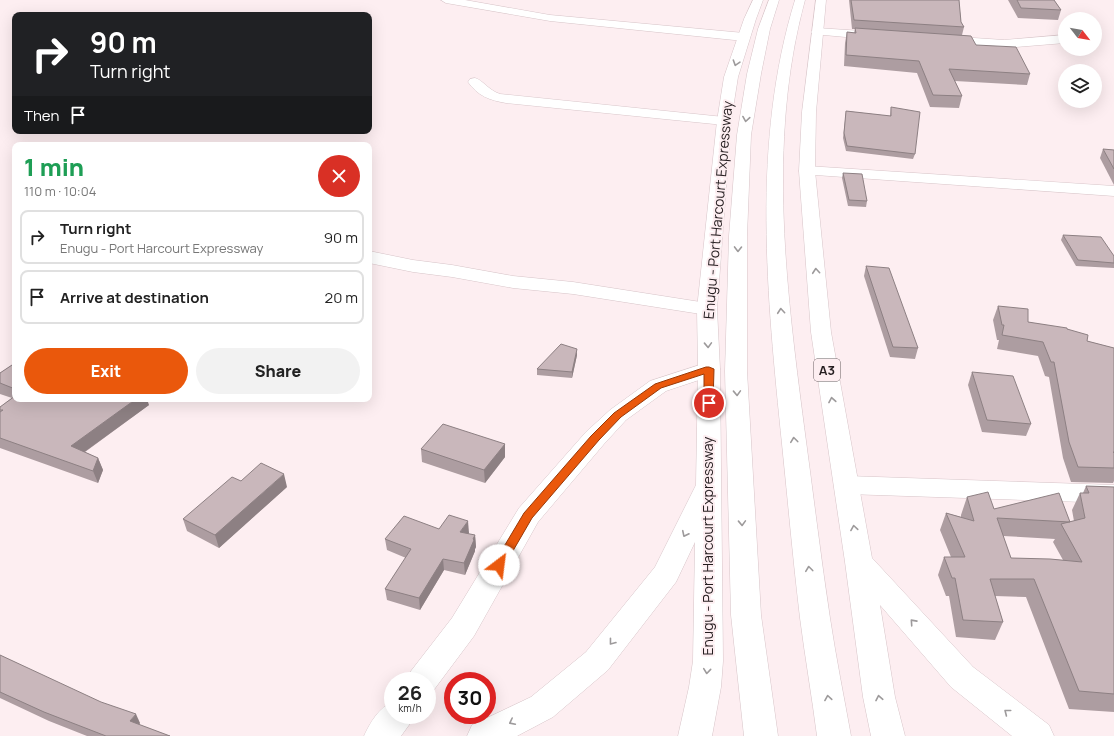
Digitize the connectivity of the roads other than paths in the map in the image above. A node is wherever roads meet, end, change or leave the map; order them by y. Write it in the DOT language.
graph roads {
  1 [pos="446,0"];
  2 [pos="758,0"];
  3 [pos="774,0"];
  4 [pos="800,0"];
  5 [pos="821,0"];
  6 [pos="817,32"];
  7 [pos="887,37"];
  8 [pos="744,38"];
  9 [pos="934,40"];
  10 [pos="1058,40"];
  11 [pos="475,82"];
  12 [pos="724,121"];
  13 [pos="759,168"];
  14 [pos="807,171"];
  15 [pos="1057,174"];
  16 [pos="1114,176"];
  17 [pos="1109,190"];
  18 [pos="1114,206"];
  19 [pos="372,259"];
  20 [pos="707,310"];
  21 [pos="709,369"];
  22 [pos="847,486"];
  23 [pos="708,487"];
  24 [pos="1114,494"];
  25 [pos="859,562"];
  26 [pos="429,672"];
  27 [pos="390,724"];
  28 [pos="761,734"];
  29 [pos="381,736"];
  30 [pos="484,736"];
  31 [pos="695,736"];
  32 [pos="834,736"];
  33 [pos="888,736"];
  34 [pos="1037,736"];
  1 -- 8 [label="main road"];
  2 -- 8 [label="main road, Enugu - Port Harcourt Expressway"];
  3 -- 13 [label="main road, Enugu - Port Harcourt Expressway, one-way"];
  4 -- 13 [label="main road, Enugu - Port Harcourt Expressway"];
  5 -- 6 [label="main road, A3"];
  6 -- 7 [label="main road"];
  6 -- 14 [label="main road, A3"];
  8 -- 12 [label="main road, Enugu - Port Harcourt Expressway, one-way"];
  9 -- 10 [label="main road"];
  11 -- 12 [label="main road"];
  12 -- 20 [label="main road, Enugu - Port Harcourt Expressway"];
  13 -- 28 [label="main road, Enugu - Port Harcourt Expressway, one-way"];
  32 -- 13 [label="main road, Enugu - Port Harcourt Expressway, one-way"];
  14 -- 17 [label="main road"];
  22 -- 14 [label="main road, A3, one-way"];
  15 -- 16 [label="main road"];
  17 -- 18 [label="main road"];
  19 -- 20 [label="main road"];
  20 -- 21 [label="main road, Enugu - Port Harcourt Expressway, one-way"];
  21 -- 23 [label="main road, Enugu - Port Harcourt Expressway"];
  21 -- 26 [label="main road"];
  22 -- 24 [label="main road"];
  25 -- 22 [label="main road, A3, one-way"];
  23 -- 30 [label="main road, one-way"];
  23 -- 31 [label="main road, Enugu - Port Harcourt Expressway, one-way"];
  33 -- 25 [label="main road, A3, one-way"];
  34 -- 25 [label="main road, one-way"];
  27 -- 29 [label="main road"];
}
